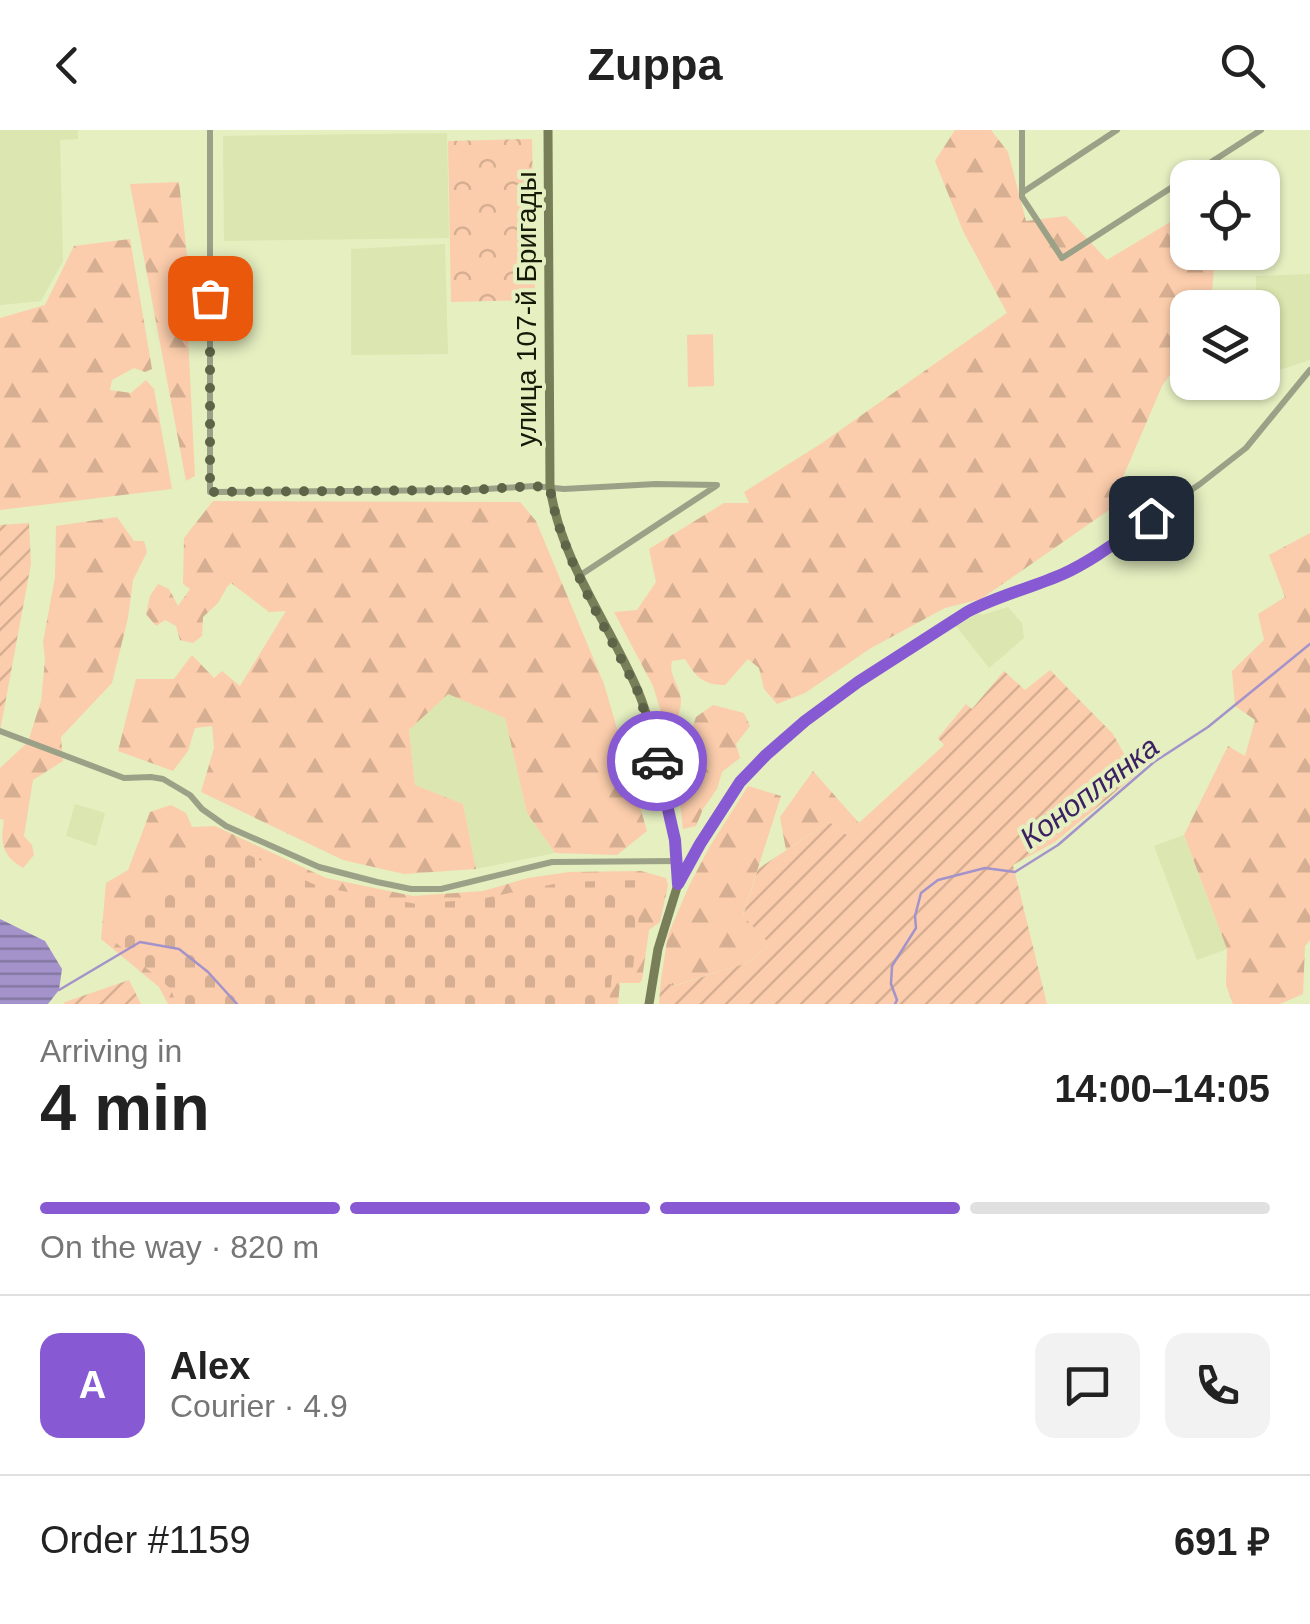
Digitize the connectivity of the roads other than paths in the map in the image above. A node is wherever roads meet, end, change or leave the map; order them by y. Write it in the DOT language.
graph roads {
  1 [pos="210,130"];
  2 [pos="548,130"];
  3 [pos="1022,130"];
  4 [pos="1116,130"];
  5 [pos="1261,130"];
  6 [pos="1023,192"];
  7 [pos="1310,370"];
  8 [pos="550,488"];
  9 [pos="580,576"];
  10 [pos="0,730"];
  11 [pos="678,861"];
  12 [pos="678,884"];
  13 [pos="649,1004"];
  1 -- 8 [label="street"];
  2 -- 8 [label="main road, улица 107-й Бригады"];
  3 -- 6 [label="street"];
  4 -- 6 [label="street"];
  5 -- 6 [label="street"];
  7 -- 12 [label="street"];
  8 -- 9 [label="main road, улица 107-й Бригады"];
  8 -- 9 [label="street"];
  9 -- 11 [label="main road, улица 107-й Бригады"];
  10 -- 11 [label="street"];
  11 -- 12 [label="main road, улица 107-й Бригады"];
  12 -- 13 [label="main road, улица 107-й Бригады"];
}
